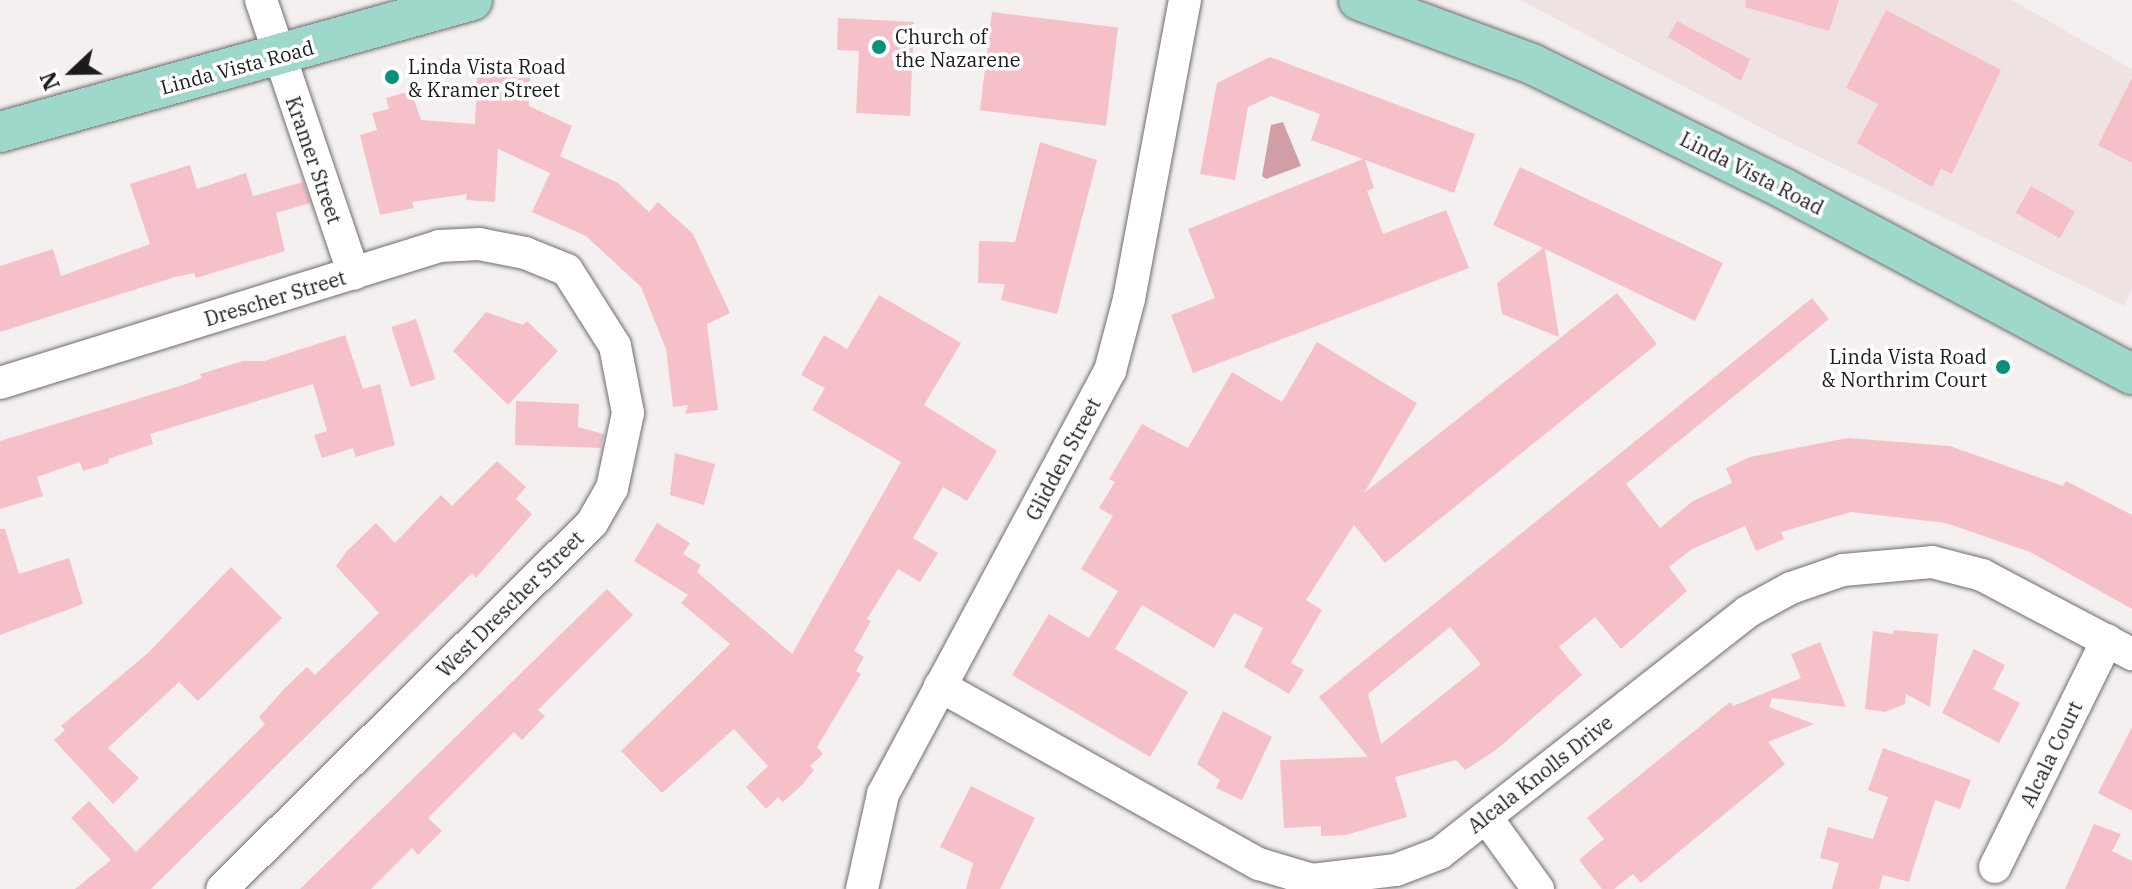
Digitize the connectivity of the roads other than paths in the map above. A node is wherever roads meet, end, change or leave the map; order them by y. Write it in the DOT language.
graph roads {
  1 [pos="261,0"];
  2 [pos="472,0"];
  3 [pos="1185,0"];
  4 [pos="1359,0"];
  5 [pos="279,55"];
  6 [pos="0,132"];
  7 [pos="551,266"];
  8 [pos="354,274"];
  9 [pos="2132,374"];
  10 [pos="0,383"];
  11 [pos="2120,647"];
  12 [pos="940,686"];
  13 [pos="1486,817"];
  14 [pos="1995,867"];
  15 [pos="1256,876"];
  16 [pos="222,889"];
  17 [pos="862,889"];
  18 [pos="1538,889"];
  1 -- 5 [label="street, Kramer Street"];
  2 -- 5 [label="main road, Linda Vista Road"];
  3 -- 12 [label="street, Glidden Street"];
  4 -- 9 [label="main road, Linda Vista Road"];
  5 -- 6 [label="main road, Linda Vista Road"];
  5 -- 8 [label="street, Kramer Street"];
  7 -- 8 [label="street, Drescher Street"];
  7 -- 16 [label="street, West Drescher Street"];
  8 -- 10 [label="street, Drescher Street"];
  11 -- 13 [label="street, Alcala Knolls Drive"];
  11 -- 14 [label="street, Alcala Court"];
  12 -- 15 [label="street, Alcala Knolls Drive"];
  12 -- 17 [label="street, Glidden Street"];
  13 -- 15 [label="street, Alcala Knolls Drive"];
  13 -- 18 [label="street"];
}
